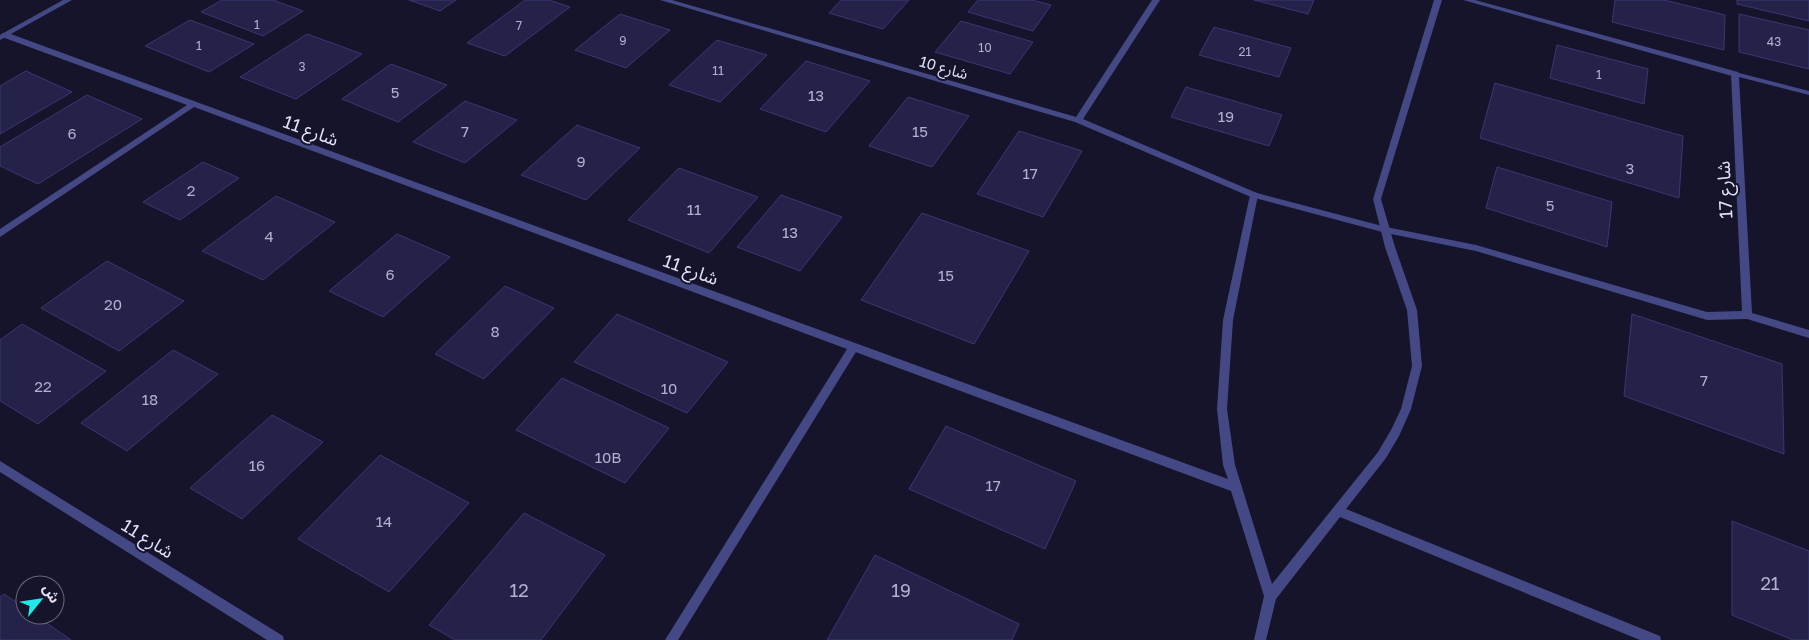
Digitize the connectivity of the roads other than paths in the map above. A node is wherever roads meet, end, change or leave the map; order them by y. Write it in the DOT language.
graph roads {
  1 [pos="68,0"];
  2 [pos="664,0"];
  3 [pos="1156,0"];
  4 [pos="1438,0"];
  5 [pos="1467,0"];
  6 [pos="3,36"];
  7 [pos="1734,74"];
  8 [pos="1809,92"];
  9 [pos="192,105"];
  10 [pos="1078,120"];
  11 [pos="1254,195"];
  12 [pos="1386,230"];
  13 [pos="0,234"];
  14 [pos="1747,315"];
  15 [pos="1809,334"];
  16 [pos="854,347"];
  17 [pos="0,466"];
  18 [pos="1235,487"];
  19 [pos="1339,511"];
  20 [pos="1270,596"];
  21 [pos="278,640"];
  22 [pos="671,640"];
  23 [pos="1260,640"];
  24 [pos="1654,640"];
  1 -- 6 [label="street"];
  2 -- 10 [label="street, شارع 10"];
  3 -- 10 [label="street"];
  4 -- 12 [label="street"];
  5 -- 7 [label="street"];
  6 -- 9 [label="street, شارع 11"];
  7 -- 8 [label="street"];
  7 -- 14 [label="street, شارع 17"];
  9 -- 13 [label="street"];
  9 -- 16 [label="street, شارع 11"];
  10 -- 11 [label="street, شارع 10"];
  11 -- 12 [label="street, شارع 10"];
  11 -- 18 [label="street"];
  12 -- 14 [label="street, شارع 10"];
  12 -- 19 [label="street"];
  14 -- 15 [label="street"];
  16 -- 18 [label="street, شارع 11"];
  16 -- 22 [label="street"];
  17 -- 21 [label="street, شارع 11"];
  18 -- 20 [label="street"];
  19 -- 20 [label="street"];
  19 -- 24 [label="street"];
  20 -- 23 [label="street"];
}
